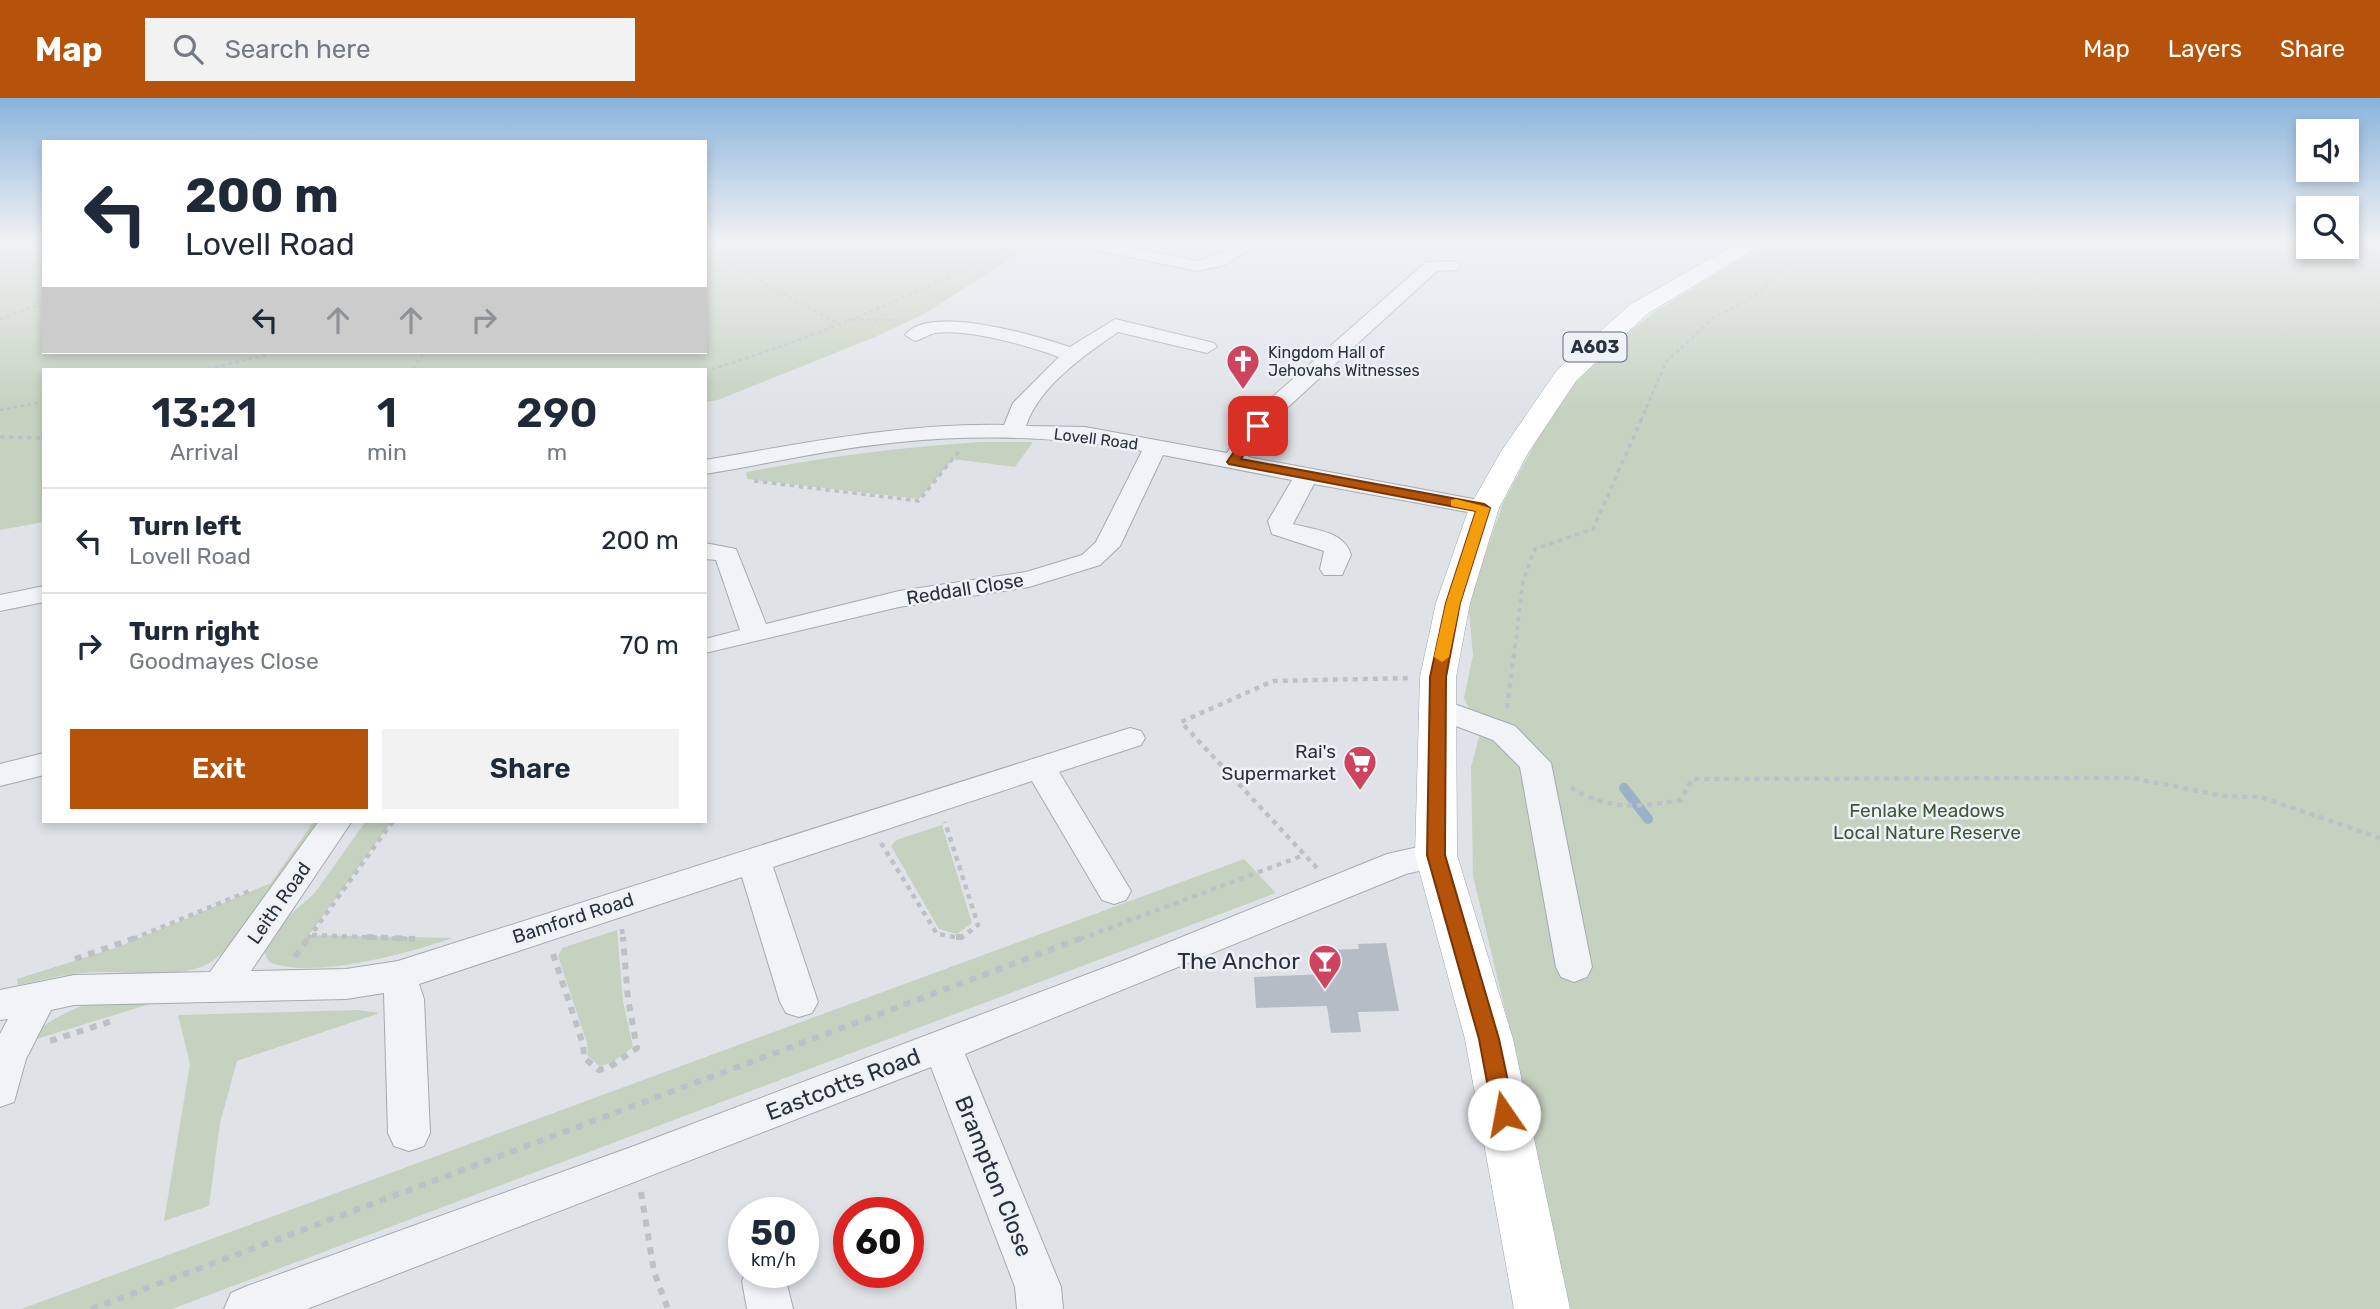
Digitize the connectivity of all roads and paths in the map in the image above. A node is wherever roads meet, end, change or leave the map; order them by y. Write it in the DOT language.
graph roads {
  1 [pos="788,297"];
  2 [pos="903,297"];
  3 [pos="1398,297"];
  4 [pos="1661,297"];
  5 [pos="1752,297"];
  6 [pos="42,304"];
  7 [pos="0,319"];
  8 [pos="839,324"];
  9 [pos="923,331"];
  10 [pos="1207,347"];
  11 [pos="270,354"];
  12 [pos="1072,355"];
  13 [pos="212,368"];
  14 [pos="707,371"];
  15 [pos="42,402"];
  16 [pos="0,410"];
  17 [pos="975,431"];
  18 [pos="1013,431"];
  19 [pos="0,437"];
  20 [pos="42,438"];
  21 [pos="1156,447"];
  22 [pos="1234,462"];
  23 [pos="707,467"];
  24 [pos="1307,475"];
  25 [pos="745,480"];
  26 [pos="1484,508"];
  27 [pos="707,551"];
  28 [pos="1333,569"];
  29 [pos="42,594"];
  30 [pos="0,603"];
  31 [pos="756,635"];
  32 [pos="709,646"];
  33 [pos="1436,692"];
  34 [pos="1504,733"];
  35 [pos="1130,738"];
  36 [pos="1535,763"];
  37 [pos="42,764"];
  38 [pos="1040,768"];
  39 [pos="0,775"];
  40 [pos="944,818"];
  41 [pos="335,823"];
  42 [pos="392,823"];
  43 [pos="2380,838"];
  44 [pos="879,839"];
  45 [pos="1304,855"];
  46 [pos="1436,855"];
  47 [pos="754,860"];
  48 [pos="257,888"];
  49 [pos="1336,888"];
  50 [pos="1114,891"];
  51 [pos="621,925"];
  52 [pos="311,935"];
  53 [pos="475,950"];
  54 [pos="552,952"];
  55 [pos="72,960"];
  56 [pos="1574,967"];
  57 [pos="398,976"];
  58 [pos="220,985"];
  59 [pos="277,985"];
  60 [pos="39,997"];
  61 [pos="799,1002"];
  62 [pos="0,1005"];
  63 [pos="942,1046"];
  64 [pos="0,1090"];
  65 [pos="409,1133"];
  66 [pos="637,1164"];
  67 [pos="91,1309"];
  68 [pos="247,1309"];
  69 [pos="668,1309"];
  70 [pos="1040,1309"];
  71 [pos="1542,1309"];
  1 -- 8 [label="path"];
  2 -- 8 [label="path"];
  3 -- 22 [label="street"];
  4 -- 26 [label="main road, A603"];
  5 -- 34 [label="path"];
  6 -- 7 [label="path"];
  8 -- 9 [label="path"];
  8 -- 14 [label="path"];
  9 -- 12 [label="street"];
  10 -- 12 [label="street"];
  11 -- 13 [label="path"];
  12 -- 18 [label="street"];
  15 -- 16 [label="path"];
  17 -- 18 [label="street, Lovell Road"];
  17 -- 23 [label="street, Lovell Road"];
  17 -- 25 [label="path"];
  18 -- 21 [label="street, Lovell Road"];
  19 -- 20 [label="path"];
  21 -- 22 [label="street, Lovell Road"];
  21 -- 31 [label="street, Reddall Close"];
  22 -- 24 [label="street, Lovell Road"];
  24 -- 26 [label="street, Lovell Road"];
  24 -- 28 [label="street"];
  26 -- 33 [label="main road, A603"];
  27 -- 31 [label="street"];
  29 -- 30 [label="street"];
  31 -- 32 [label="street, Reddall Close"];
  33 -- 34 [label="street"];
  33 -- 45 [label="path"];
  33 -- 46 [label="main road, A603"];
  34 -- 36 [label="street"];
  35 -- 38 [label="street, Bamford Road"];
  36 -- 43 [label="path"];
  36 -- 56 [label="street"];
  37 -- 39 [label="street"];
  38 -- 47 [label="street, Bamford Road"];
  38 -- 50 [label="street"];
  40 -- 44 [label="path"];
  41 -- 58 [label="street, Leith Road"];
  42 -- 52 [label="path"];
  45 -- 49 [label="path"];
  45 -- 67 [label="path"];
  46 -- 49 [label="street, Eastcotts Road"];
  46 -- 71 [label="main road, A603"];
  47 -- 53 [label="street, Bamford Road"];
  47 -- 61 [label="street"];
  48 -- 55 [label="path"];
  49 -- 63 [label="street, Eastcotts Road"];
  51 -- 54 [label="path"];
  52 -- 53 [label="path"];
  52 -- 59 [label="path"];
  53 -- 57 [label="street, Bamford Road"];
  57 -- 59 [label="street, Bamford Road"];
  57 -- 65 [label="street"];
  58 -- 59 [label="street, Bamford Road"];
  58 -- 60 [label="street, Bamford Road"];
  60 -- 62 [label="street, Bamford Road"];
  60 -- 64 [label="street"];
  63 -- 66 [label="street, Eastcotts Road"];
  63 -- 70 [label="street, Brampton Close"];
  66 -- 68 [label="street, Eastcotts Road"];
  66 -- 69 [label="path"];
}
